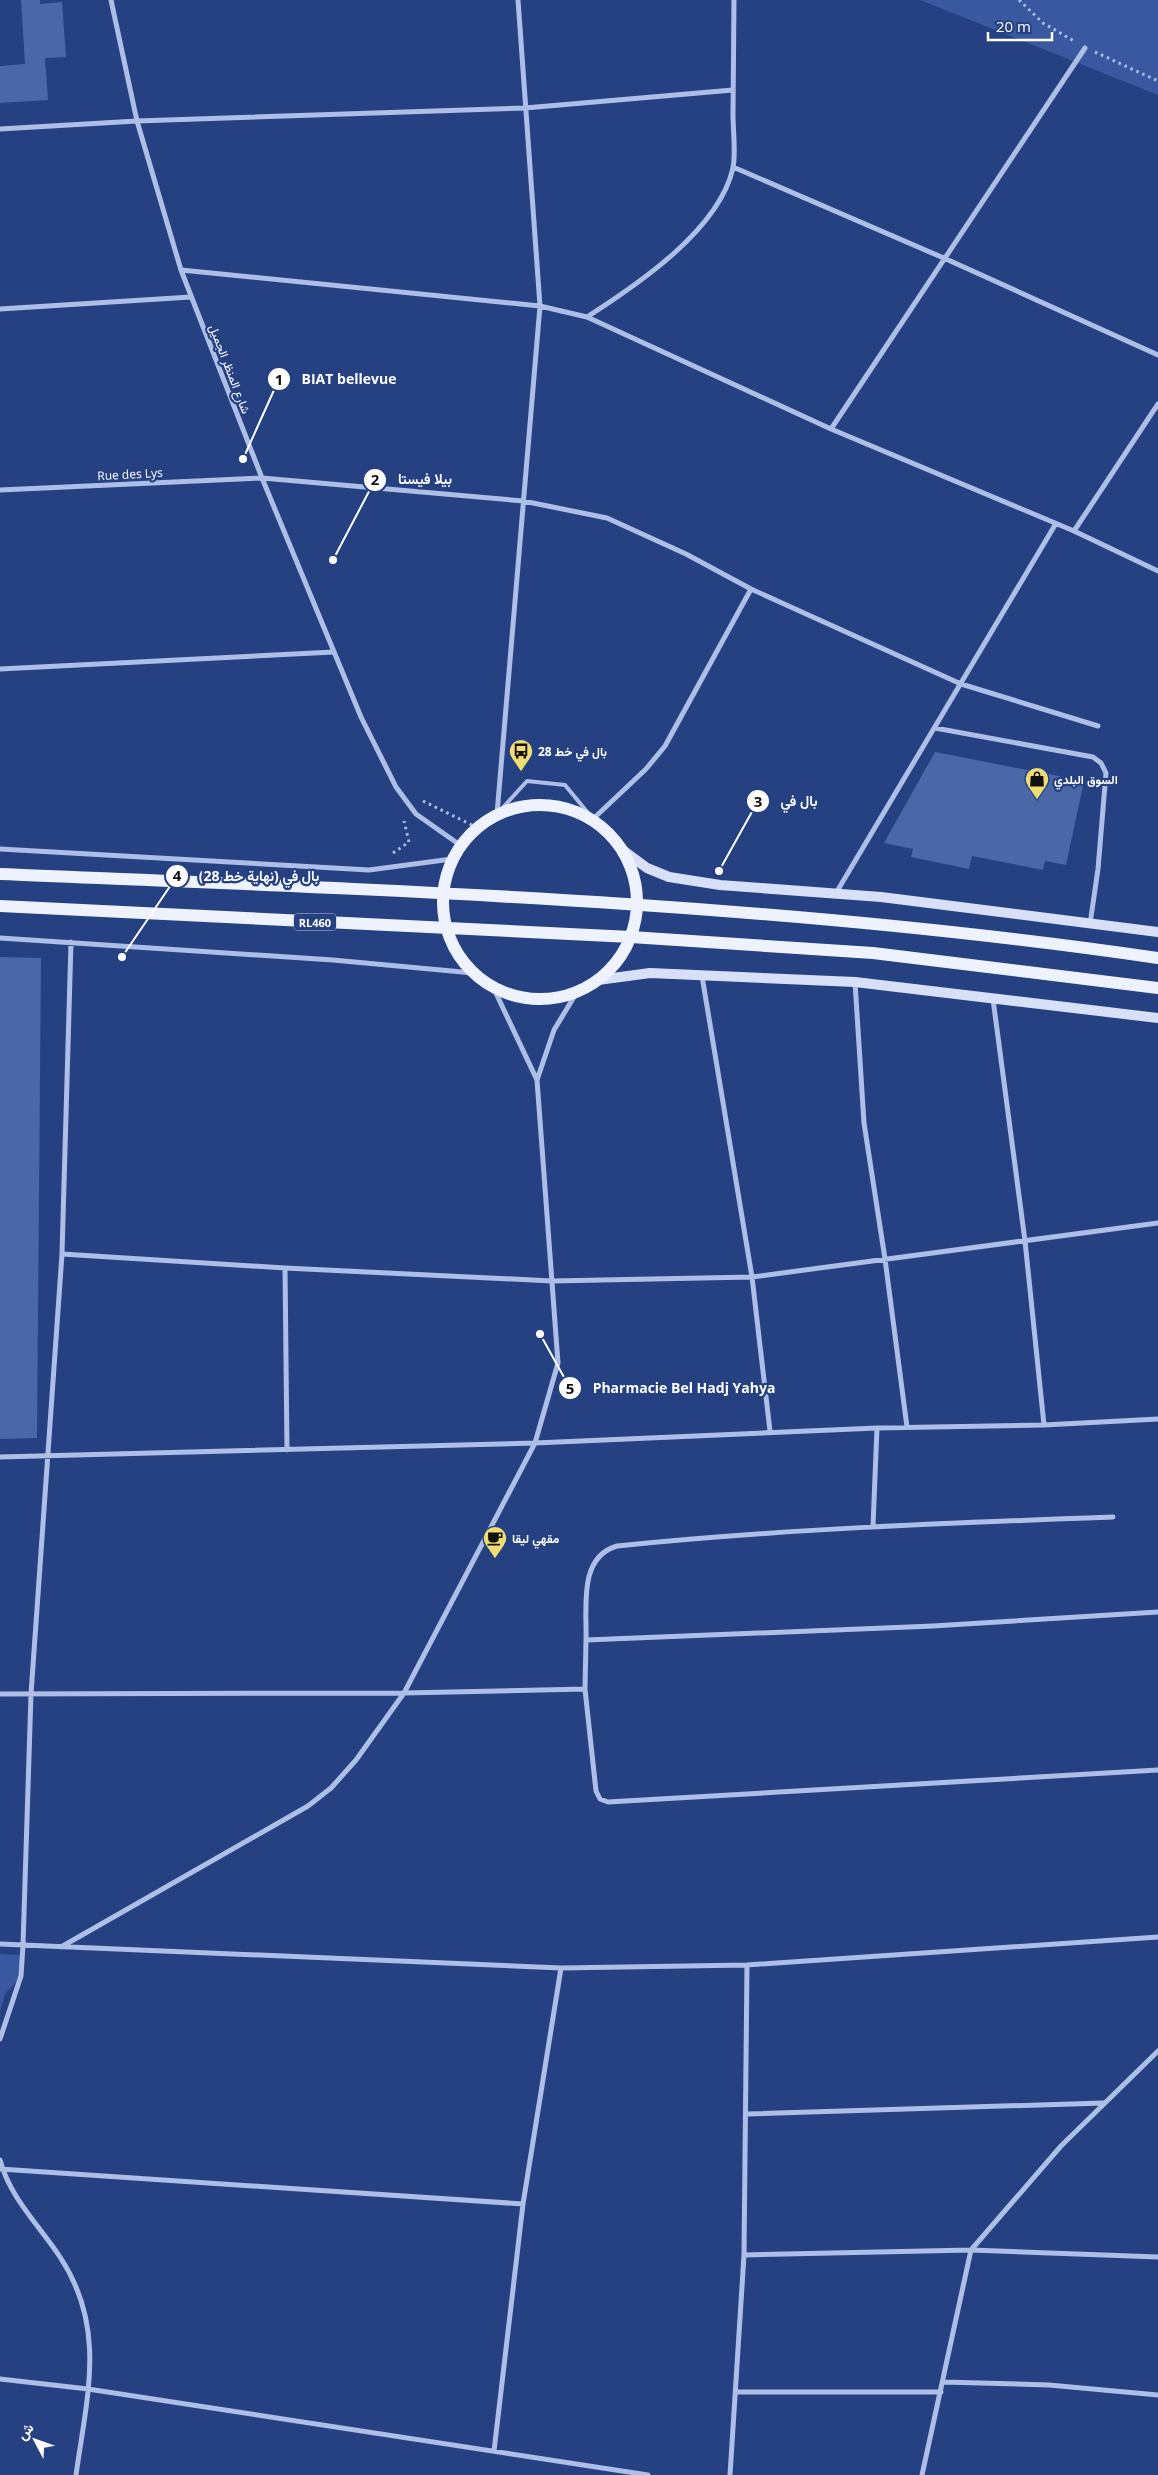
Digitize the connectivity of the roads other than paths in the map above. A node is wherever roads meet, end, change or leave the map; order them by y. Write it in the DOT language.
graph roads {
  1 [pos="111,0"];
  2 [pos="518,0"];
  3 [pos="734,0"];
  4 [pos="1085,48"];
  5 [pos="733,90"];
  6 [pos="525,108"];
  7 [pos="137,121"];
  8 [pos="0,130"];
  9 [pos="733,167"];
  10 [pos="946,259"];
  11 [pos="181,270"];
  12 [pos="191,297"];
  13 [pos="540,306"];
  14 [pos="0,309"];
  15 [pos="587,317"];
  16 [pos="1158,355"];
  17 [pos="1158,404"];
  18 [pos="831,429"];
  19 [pos="262,478"];
  20 [pos="0,490"];
  21 [pos="523,500"];
  22 [pos="1054,525"];
  23 [pos="1074,532"];
  24 [pos="1158,571"];
  25 [pos="750,589"];
  26 [pos="334,652"];
  27 [pos="0,669"];
  28 [pos="962,684"];
  29 [pos="1098,726"];
  30 [pos="935,728"];
  31 [pos="496,814"];
  32 [pos="593,820"];
  33 [pos="460,845"];
  34 [pos="0,849"];
  35 [pos="624,851"];
  36 [pos="452,859"];
  37 [pos="0,874"];
  38 [pos="442,892"];
  39 [pos="836,894"];
  40 [pos="0,906"];
  41 [pos="638,906"];
  42 [pos="1090,925"];
  43 [pos="445,928"];
  44 [pos="1158,932"];
  45 [pos="631,937"];
  46 [pos="0,938"];
  47 [pos="71,942"];
  48 [pos="1158,958"];
  49 [pos="472,973"];
  50 [pos="702,976"];
  51 [pos="598,980"];
  52 [pos="855,982"];
  53 [pos="1158,988"];
  54 [pos="494,989"];
  55 [pos="577,992"];
  56 [pos="993,998"];
  57 [pos="1158,1018"];
  58 [pos="537,1080"];
  59 [pos="1158,1223"];
  60 [pos="1025,1241"];
  61 [pos="62,1254"];
  62 [pos="886,1259"];
  63 [pos="285,1268"];
  64 [pos="752,1276"];
  65 [pos="552,1282"];
  66 [pos="1158,1419"];
  67 [pos="1044,1425"];
  68 [pos="907,1427"];
  69 [pos="877,1428"];
  70 [pos="770,1431"];
  71 [pos="535,1443"];
  72 [pos="287,1450"];
  73 [pos="46,1456"];
  74 [pos="0,1457"];
  75 [pos="1113,1517"];
  76 [pos="873,1526"];
  77 [pos="1158,1612"];
  78 [pos="586,1640"];
  79 [pos="585,1688"];
  80 [pos="404,1693"];
  81 [pos="0,1694"];
  82 [pos="31,1694"];
  83 [pos="1158,1770"];
  84 [pos="1158,1937"];
  85 [pos="0,1944"];
  86 [pos="23,1945"];
  87 [pos="60,1947"];
  88 [pos="747,1965"];
  89 [pos="561,1968"];
  90 [pos="0,2039"];
  91 [pos="1158,2052"];
  92 [pos="1104,2103"];
  93 [pos="746,2114"];
  94 [pos="0,2160"];
  95 [pos="1,2169"];
  96 [pos="523,2204"];
  97 [pos="971,2250"];
  98 [pos="744,2256"];
  99 [pos="1158,2257"];
  100 [pos="0,2379"];
  101 [pos="943,2382"];
  102 [pos="88,2389"];
  103 [pos="737,2392"];
  104 [pos="941,2392"];
  105 [pos="1158,2395"];
  106 [pos="494,2451"];
  107 [pos="76,2475"];
  108 [pos="648,2475"];
  109 [pos="730,2475"];
  110 [pos="922,2475"];
  1 -- 7 [label="street, شارع المنظر الجميل"];
  2 -- 6 [label="street"];
  3 -- 5 [label="street"];
  4 -- 10 [label="street"];
  5 -- 6 [label="street"];
  5 -- 9 [label="street"];
  6 -- 7 [label="street"];
  6 -- 13 [label="street"];
  7 -- 8 [label="street"];
  7 -- 11 [label="street, شارع المنظر الجميل"];
  9 -- 10 [label="street"];
  9 -- 15 [label="street"];
  10 -- 16 [label="street"];
  10 -- 18 [label="street"];
  11 -- 12 [label="street, شارع المنظر الجميل"];
  11 -- 13 [label="street"];
  12 -- 14 [label="street"];
  12 -- 19 [label="street, شارع المنظر الجميل"];
  13 -- 15 [label="street"];
  13 -- 21 [label="street"];
  15 -- 18 [label="street"];
  17 -- 23 [label="street"];
  18 -- 22 [label="street"];
  19 -- 20 [label="street, Rue des Lys"];
  19 -- 21 [label="street, Rue des Lys"];
  19 -- 26 [label="street, شارع المنظر الجميل"];
  21 -- 25 [label="street, Rue des Lys"];
  21 -- 31 [label="street"];
  22 -- 23 [label="street"];
  22 -- 28 [label="street"];
  23 -- 24 [label="street"];
  25 -- 28 [label="street, Rue des Lys"];
  25 -- 32 [label="street"];
  26 -- 27 [label="street"];
  26 -- 33 [label="street, شارع المنظر الجميل"];
  28 -- 29 [label="street, Rue des Lys"];
  28 -- 30 [label="street"];
  30 -- 39 [label="street"];
  30 -- 42 [label="street"];
  31 -- 32 [label="main road"];
  31 -- 32 [label="lane"];
  31 -- 33 [label="main road"];
  32 -- 35 [label="main road"];
  33 -- 36 [label="main road"];
  34 -- 36 [label="street"];
  35 -- 39 [label="main road"];
  35 -- 41 [label="main road"];
  36 -- 38 [label="main road"];
  37 -- 38 [label="main road"];
  38 -- 41 [label="main road"];
  38 -- 43 [label="main road"];
  39 -- 42 [label="main road"];
  40 -- 43 [label="main road, RL460"];
  41 -- 45 [label="main road"];
  41 -- 48 [label="main road"];
  42 -- 44 [label="main road"];
  43 -- 45 [label="main road, RL460"];
  43 -- 49 [label="main road"];
  45 -- 51 [label="main road"];
  45 -- 53 [label="main road"];
  46 -- 47 [label="street"];
  47 -- 49 [label="street"];
  47 -- 61 [label="street"];
  49 -- 54 [label="main road"];
  50 -- 51 [label="main road"];
  50 -- 52 [label="main road"];
  50 -- 64 [label="street"];
  51 -- 55 [label="main road"];
  52 -- 56 [label="main road"];
  52 -- 62 [label="street"];
  54 -- 55 [label="main road"];
  54 -- 58 [label="street"];
  55 -- 58 [label="street"];
  56 -- 57 [label="main road"];
  56 -- 60 [label="street"];
  58 -- 65 [label="street"];
  59 -- 60 [label="street"];
  60 -- 62 [label="street"];
  60 -- 67 [label="street"];
  61 -- 63 [label="street"];
  61 -- 73 [label="street"];
  62 -- 64 [label="street"];
  62 -- 68 [label="street"];
  63 -- 65 [label="street"];
  63 -- 72 [label="street"];
  64 -- 65 [label="street"];
  64 -- 70 [label="street"];
  65 -- 71 [label="street"];
  66 -- 67 [label="street"];
  67 -- 68 [label="street"];
  68 -- 69 [label="street"];
  69 -- 70 [label="street"];
  69 -- 76 [label="street"];
  70 -- 71 [label="street"];
  71 -- 72 [label="street"];
  71 -- 80 [label="street"];
  72 -- 73 [label="street"];
  73 -- 74 [label="street"];
  73 -- 82 [label="street"];
  75 -- 76 [label="street"];
  76 -- 78 [label="street"];
  77 -- 78 [label="street"];
  78 -- 79 [label="street"];
  79 -- 80 [label="street"];
  79 -- 83 [label="street"];
  80 -- 82 [label="street"];
  80 -- 87 [label="street"];
  81 -- 82 [label="street"];
  82 -- 86 [label="street"];
  84 -- 88 [label="street"];
  85 -- 86 [label="street"];
  86 -- 87 [label="street"];
  86 -- 90 [label="street"];
  87 -- 89 [label="street"];
  88 -- 89 [label="street"];
  88 -- 93 [label="street"];
  89 -- 96 [label="street"];
  91 -- 92 [label="street"];
  92 -- 93 [label="street"];
  92 -- 97 [label="street"];
  93 -- 98 [label="street"];
  94 -- 95 [label="street"];
  95 -- 96 [label="street"];
  95 -- 102 [label="street"];
  96 -- 106 [label="street"];
  97 -- 98 [label="street"];
  97 -- 99 [label="street"];
  97 -- 101 [label="street"];
  98 -- 103 [label="street"];
  100 -- 102 [label="street"];
  101 -- 104 [label="street"];
  101 -- 105 [label="street"];
  102 -- 106 [label="street"];
  102 -- 107 [label="street"];
  103 -- 104 [label="street"];
  103 -- 109 [label="street"];
  104 -- 110 [label="street"];
  106 -- 108 [label="street"];
}
